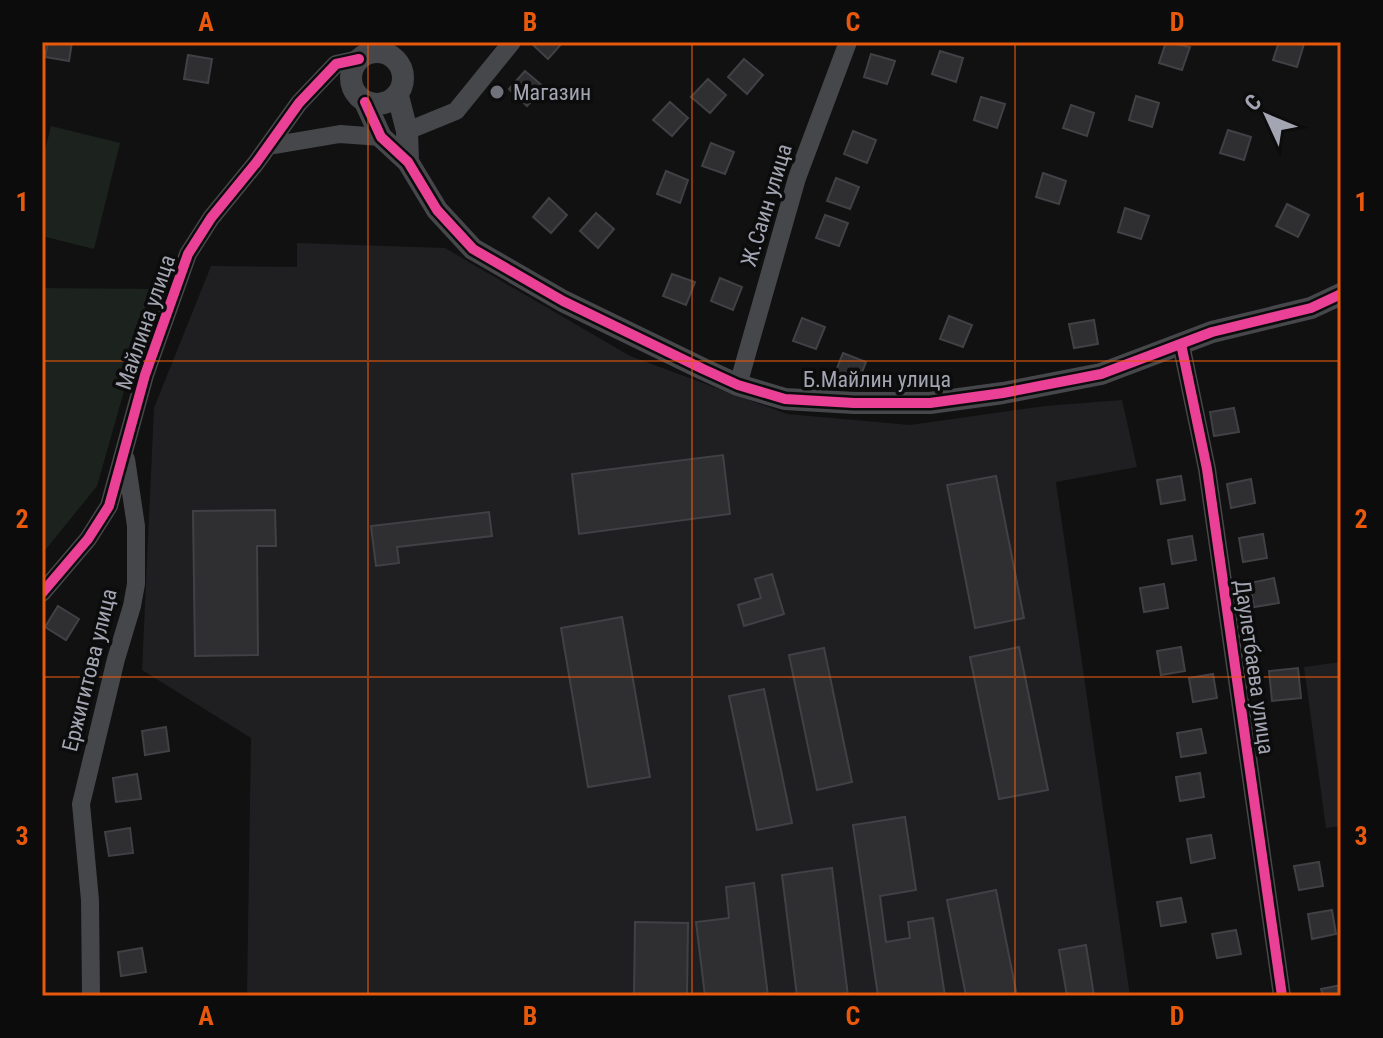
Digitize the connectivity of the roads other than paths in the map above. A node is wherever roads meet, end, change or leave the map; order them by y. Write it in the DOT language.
graph roads {
  1 [pos="512,42"];
  2 [pos="848,42"];
  3 [pos="392,49"];
  4 [pos="361,53"];
  5 [pos="398,96"];
  6 [pos="365,102"];
  7 [pos="407,131"];
  8 [pos="381,137"];
  9 [pos="269,146"];
  10 [pos="408,162"];
  11 [pos="1341,294"];
  12 [pos="1181,344"];
  13 [pos="738,385"];
  14 [pos="125,453"];
  15 [pos="42,593"];
  16 [pos="91,996"];
  17 [pos="1282,996"];
  1 -- 7 [label="street"];
  2 -- 13 [label="street, Ж.Саин улица"];
  3 -- 4 [label="street, Майлина улица"];
  3 -- 5 [label="street, Майлина улица"];
  4 -- 6 [label="street"];
  4 -- 9 [label="street, Майлина улица"];
  5 -- 6 [label="street"];
  5 -- 7 [label="street, Б.Майлин улица"];
  6 -- 8 [label="street, Б.Майлин улица"];
  7 -- 10 [label="street, Б.Майлин улица"];
  8 -- 9 [label="street"];
  8 -- 10 [label="street, Б.Майлин улица"];
  9 -- 14 [label="street, Майлина улица"];
  10 -- 13 [label="street, Б.Майлин улица"];
  11 -- 12 [label="street, Б.Майлин улица"];
  12 -- 13 [label="street, Б.Майлин улица"];
  12 -- 17 [label="street, Даулетбаева улица"];
  14 -- 15 [label="street, Майлина улица"];
  14 -- 16 [label="street, Ержигитова улица"];
}
